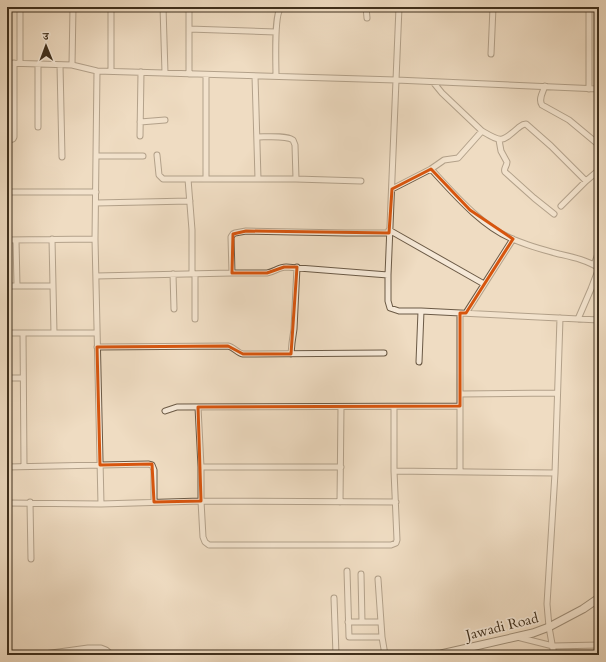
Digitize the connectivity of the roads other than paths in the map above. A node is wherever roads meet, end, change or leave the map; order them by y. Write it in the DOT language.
graph roads {
  1 [pos="20,7"];
  2 [pos="73,7"];
  3 [pos="111,7"];
  4 [pos="163,7"];
  5 [pos="189,7"];
  6 [pos="366,7"];
  7 [pos="399,7"];
  8 [pos="493,7"];
  9 [pos="589,7"];
  10 [pos="338,8"];
  11 [pos="367,18"];
  12 [pos="189,29"];
  13 [pos="276,32"];
  14 [pos="491,54"];
  15 [pos="7,63"];
  16 [pos="17,63"];
  17 [pos="38,64"];
  18 [pos="60,65"];
  19 [pos="72,65"];
  20 [pos="97,71"];
  21 [pos="112,71"];
  22 [pos="141,72"];
  23 [pos="164,73"];
  24 [pos="189,74"];
  25 [pos="206,75"];
  26 [pos="255,76"];
  27 [pos="276,76"];
  28 [pos="396,80"];
  29 [pos="433,82"];
  30 [pos="545,86"];
  31 [pos="589,89"];
  32 [pos="599,89"];
  33 [pos="165,120"];
  34 [pos="140,122"];
  35 [pos="38,127"];
  36 [pos="482,131"];
  37 [pos="140,136"];
  38 [pos="257,137"];
  39 [pos="499,140"];
  40 [pos="7,141"];
  41 [pos="599,145"];
  42 [pos="157,155"];
  43 [pos="96,156"];
  44 [pos="143,156"];
  45 [pos="62,157"];
  46 [pos="431,169"];
  47 [pos="599,170"];
  48 [pos="188,179"];
  49 [pos="206,179"];
  50 [pos="258,179"];
  51 [pos="296,179"];
  52 [pos="361,181"];
  53 [pos="586,181"];
  54 [pos="392,189"];
  55 [pos="7,192"];
  56 [pos="96,192"];
  57 [pos="190,201"];
  58 [pos="96,203"];
  59 [pos="562,206"];
  60 [pos="554,214"];
  61 [pos="389,231"];
  62 [pos="52,239"];
  63 [pos="95,239"];
  64 [pos="7,240"];
  65 [pos="16,240"];
  66 [pos="513,240"];
  67 [pos="599,251"];
  68 [pos="594,264"];
  69 [pos="297,267"];
  70 [pos="599,268"];
  71 [pos="232,273"];
  72 [pos="173,274"];
  73 [pos="194,274"];
  74 [pos="388,275"];
  75 [pos="96,276"];
  76 [pos="484,284"];
  77 [pos="7,286"];
  78 [pos="17,286"];
  79 [pos="53,286"];
  80 [pos="174,309"];
  81 [pos="421,311"];
  82 [pos="463,313"];
  83 [pos="560,318"];
  84 [pos="578,319"];
  85 [pos="195,320"];
  86 [pos="599,320"];
  87 [pos="97,332"];
  88 [pos="7,333"];
  89 [pos="23,333"];
  90 [pos="54,333"];
  91 [pos="97,347"];
  92 [pos="384,353"];
  93 [pos="291,354"];
  94 [pos="419,362"];
  95 [pos="7,378"];
  96 [pos="23,378"];
  97 [pos="557,393"];
  98 [pos="460,394"];
  99 [pos="460,406"];
  100 [pos="198,407"];
  101 [pos="341,407"];
  102 [pos="394,407"];
  103 [pos="165,411"];
  104 [pos="100,465"];
  105 [pos="24,466"];
  106 [pos="7,467"];
  107 [pos="201,467"];
  108 [pos="341,467"];
  109 [pos="394,471"];
  110 [pos="460,472"];
  111 [pos="555,473"];
  112 [pos="201,501"];
  113 [pos="30,502"];
  114 [pos="154,502"];
  115 [pos="340,502"];
  116 [pos="396,502"];
  117 [pos="7,503"];
  118 [pos="101,504"];
  119 [pos="31,559"];
  120 [pos="347,571"];
  121 [pos="361,574"];
  122 [pos="378,579"];
  123 [pos="334,598"];
  124 [pos="599,598"];
  125 [pos="348,622"];
  126 [pos="362,622"];
  127 [pos="381,622"];
  128 [pos="549,627"];
  129 [pos="382,637"];
  130 [pos="517,637"];
  131 [pos="599,645"];
  132 [pos="553,646"];
  133 [pos="441,654"];
  134 [pos="37,655"];
  135 [pos="112,655"];
  136 [pos="336,655"];
  137 [pos="384,655"];
  138 [pos="428,655"];
  139 [pos="554,655"];
  1 -- 16 [label="street"];
  2 -- 19 [label="street"];
  3 -- 21 [label="street"];
  4 -- 23 [label="street"];
  5 -- 12 [label="street"];
  6 -- 11 [label="street"];
  7 -- 28 [label="street"];
  8 -- 14 [label="street"];
  9 -- 31 [label="street"];
  10 -- 13 [label="street"];
  12 -- 13 [label="street"];
  12 -- 24 [label="street"];
  13 -- 27 [label="street"];
  15 -- 16 [label="street"];
  16 -- 17 [label="street"];
  16 -- 40 [label="street"];
  17 -- 18 [label="street"];
  17 -- 35 [label="street"];
  18 -- 19 [label="street"];
  18 -- 45 [label="street"];
  19 -- 20 [label="street"];
  20 -- 21 [label="street"];
  20 -- 43 [label="street"];
  21 -- 22 [label="street"];
  22 -- 23 [label="street"];
  22 -- 34 [label="street"];
  23 -- 24 [label="street"];
  24 -- 25 [label="street"];
  25 -- 26 [label="street"];
  25 -- 49 [label="street"];
  26 -- 27 [label="street"];
  26 -- 38 [label="street"];
  27 -- 28 [label="street"];
  28 -- 29 [label="street"];
  28 -- 54 [label="street"];
  29 -- 30 [label="street"];
  29 -- 36 [label="street"];
  30 -- 31 [label="street"];
  30 -- 41 [label="street"];
  31 -- 32 [label="street"];
  33 -- 34 [label="street"];
  34 -- 37 [label="street"];
  36 -- 39 [label="street"];
  36 -- 46 [label="street"];
  38 -- 50 [label="street"];
  38 -- 51 [label="street"];
  39 -- 53 [label="street"];
  39 -- 60 [label="street"];
  42 -- 48 [label="street"];
  43 -- 44 [label="street"];
  43 -- 56 [label="street"];
  46 -- 54 [label="street"];
  46 -- 66 [label="street"];
  47 -- 53 [label="street"];
  48 -- 49 [label="street"];
  48 -- 57 [label="street"];
  49 -- 50 [label="street"];
  50 -- 51 [label="street"];
  51 -- 52 [label="street"];
  53 -- 59 [label="street"];
  54 -- 61 [label="street"];
  55 -- 56 [label="street"];
  56 -- 58 [label="street"];
  57 -- 58 [label="street"];
  57 -- 73 [label="street"];
  58 -- 63 [label="street"];
  61 -- 71 [label="street"];
  61 -- 74 [label="street"];
  61 -- 76 [label="street"];
  62 -- 63 [label="street"];
  62 -- 65 [label="street"];
  62 -- 79 [label="street"];
  63 -- 75 [label="street"];
  64 -- 65 [label="street"];
  65 -- 78 [label="street"];
  66 -- 68 [label="street"];
  66 -- 76 [label="street"];
  67 -- 68 [label="street"];
  68 -- 70 [label="street"];
  69 -- 71 [label="street"];
  69 -- 74 [label="street"];
  69 -- 93 [label="street"];
  70 -- 84 [label="street"];
  71 -- 73 [label="street"];
  72 -- 73 [label="street"];
  72 -- 75 [label="street"];
  72 -- 80 [label="street"];
  73 -- 85 [label="street"];
  74 -- 81 [label="street"];
  75 -- 87 [label="street"];
  76 -- 82 [label="street"];
  77 -- 78 [label="street"];
  78 -- 79 [label="street"];
  79 -- 90 [label="street"];
  81 -- 82 [label="street"];
  81 -- 94 [label="street"];
  82 -- 83 [label="street"];
  82 -- 98 [label="street"];
  83 -- 84 [label="street"];
  83 -- 97 [label="street"];
  84 -- 86 [label="street"];
  87 -- 90 [label="street"];
  87 -- 91 [label="street"];
  88 -- 89 [label="street"];
  89 -- 90 [label="street"];
  89 -- 96 [label="street"];
  91 -- 93 [label="street"];
  91 -- 104 [label="street"];
  92 -- 93 [label="street"];
  95 -- 96 [label="street"];
  96 -- 105 [label="street"];
  97 -- 98 [label="street"];
  97 -- 111 [label="street"];
  98 -- 99 [label="street"];
  99 -- 102 [label="street"];
  99 -- 110 [label="street"];
  100 -- 101 [label="street"];
  100 -- 103 [label="street"];
  100 -- 107 [label="street"];
  101 -- 102 [label="street"];
  101 -- 108 [label="street"];
  102 -- 109 [label="street"];
  104 -- 105 [label="street"];
  104 -- 114 [label="street"];
  104 -- 118 [label="street"];
  105 -- 106 [label="street"];
  107 -- 108 [label="street"];
  107 -- 112 [label="street"];
  108 -- 115 [label="street"];
  109 -- 110 [label="street"];
  109 -- 116 [label="street"];
  110 -- 111 [label="street"];
  111 -- 128 [label="street"];
  112 -- 114 [label="street"];
  112 -- 115 [label="street"];
  112 -- 116 [label="street"];
  113 -- 117 [label="street"];
  113 -- 118 [label="street"];
  113 -- 119 [label="street"];
  114 -- 118 [label="street"];
  115 -- 116 [label="street"];
  120 -- 125 [label="street"];
  121 -- 126 [label="street"];
  122 -- 127 [label="street"];
  123 -- 136 [label="street"];
  124 -- 128 [label="street, Jawadi Road"];
  125 -- 126 [label="street"];
  125 -- 129 [label="street"];
  126 -- 127 [label="street"];
  127 -- 129 [label="street"];
  128 -- 130 [label="street, Jawadi Road"];
  128 -- 132 [label="street"];
  129 -- 137 [label="street"];
  130 -- 132 [label="street"];
  130 -- 133 [label="street, Jawadi Road"];
  131 -- 132 [label="street"];
  132 -- 139 [label="street"];
  133 -- 138 [label="street, Jawadi Road"];
  134 -- 135 [label="street"];
}
